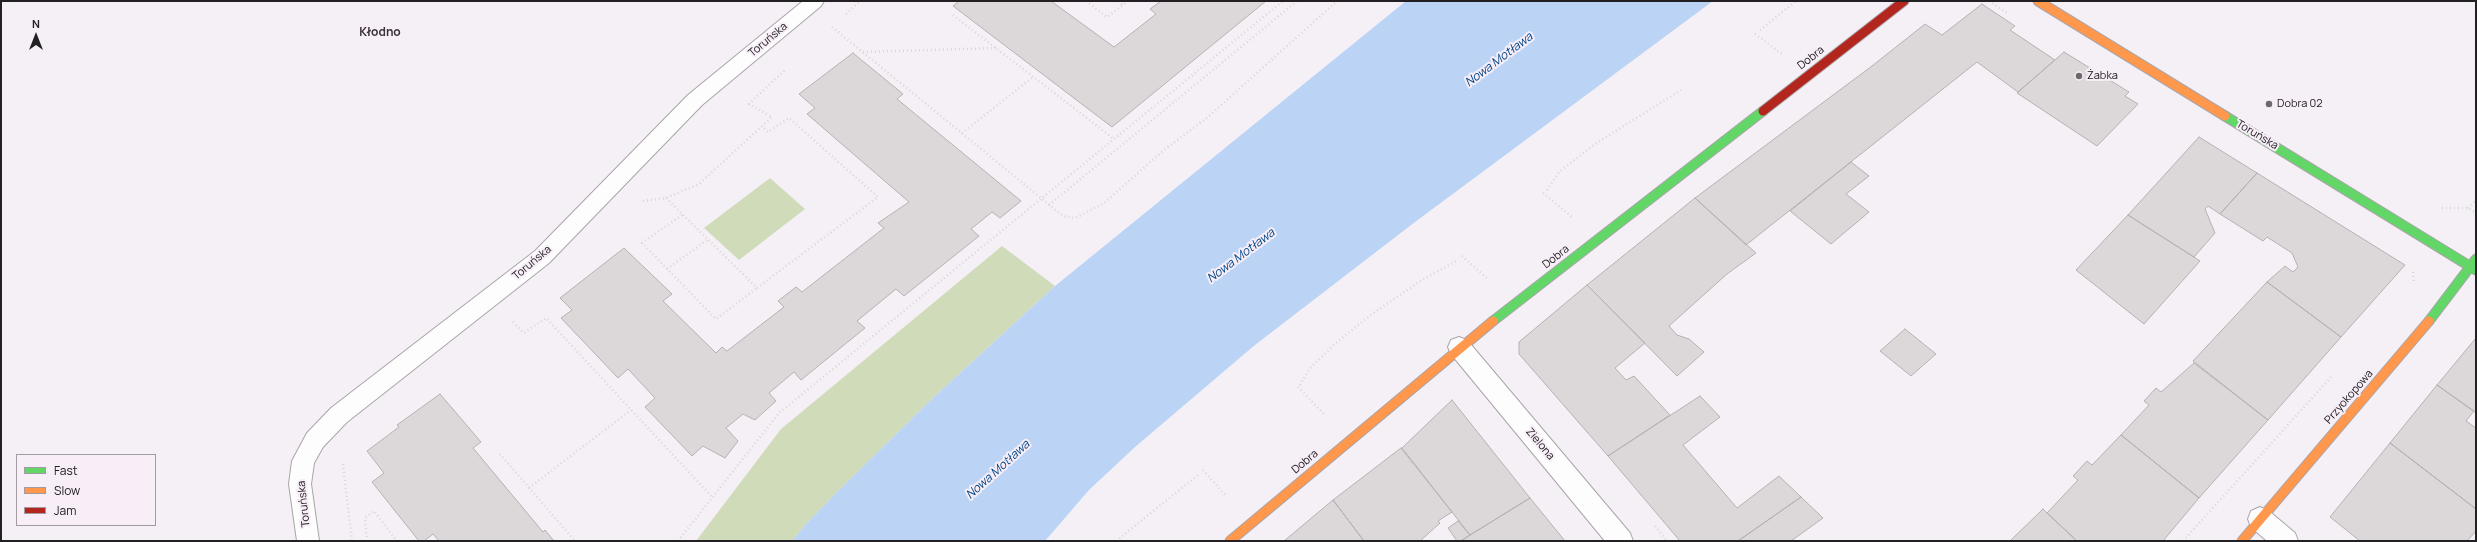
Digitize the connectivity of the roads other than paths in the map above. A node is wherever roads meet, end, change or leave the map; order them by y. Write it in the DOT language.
graph roads {
  1 [pos="815,1"];
  2 [pos="1904,1"];
  3 [pos="2038,1"];
  4 [pos="2475,265"];
  5 [pos="1459,346"];
  6 [pos="2260,519"];
  7 [pos="308,541"];
  8 [pos="1230,541"];
  9 [pos="1621,541"];
  10 [pos="2242,541"];
  11 [pos="2286,541"];
  1 -- 7 [label="lane, Toruńska"];
  2 -- 5 [label="street, Dobra"];
  3 -- 4 [label="street, Toruńska"];
  4 -- 6 [label="street, Przyokopowa"];
  5 -- 8 [label="street, Dobra"];
  5 -- 9 [label="street, Zielona"];
  6 -- 10 [label="street, Przyokopowa"];
  6 -- 11 [label="street"];
}
